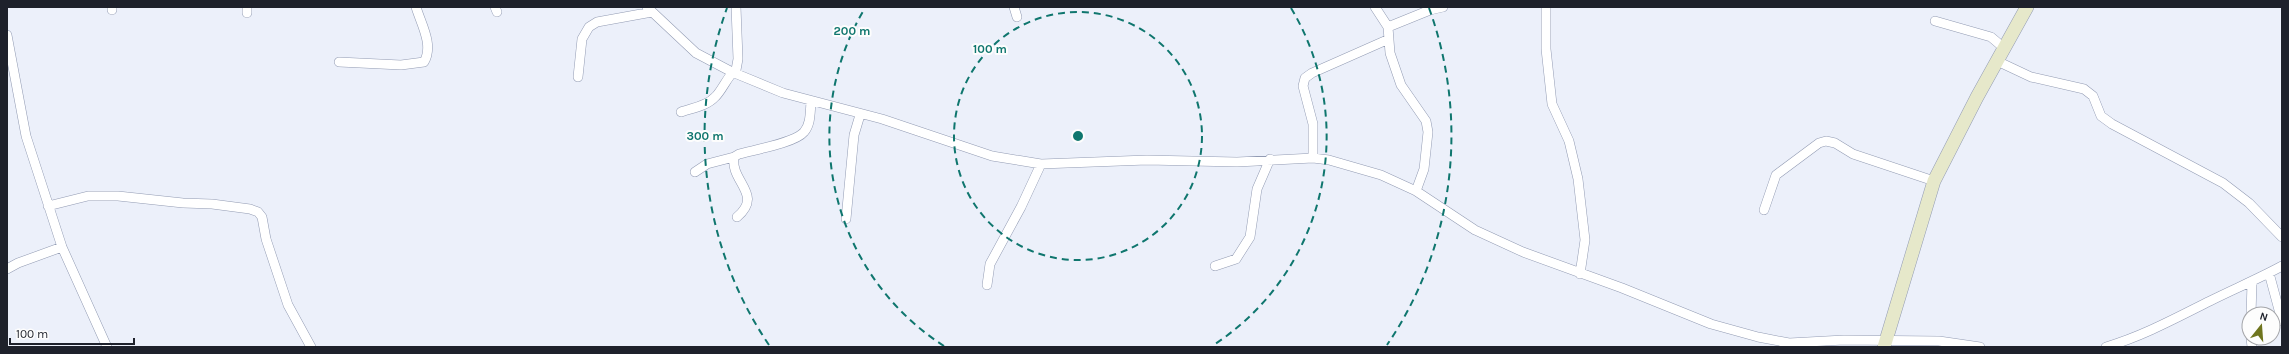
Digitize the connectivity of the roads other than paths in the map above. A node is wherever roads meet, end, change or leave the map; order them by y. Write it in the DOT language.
graph roads {
  1 [pos="416,7"];
  2 [pos="736,7"];
  3 [pos="1014,7"];
  4 [pos="1375,7"];
  5 [pos="1443,7"];
  6 [pos="1546,7"];
  7 [pos="2027,7"];
  8 [pos="649,10"];
  9 [pos="1017,17"];
  10 [pos="1934,21"];
  11 [pos="1388,27"];
  12 [pos="7,35"];
  13 [pos="1390,39"];
  14 [pos="8,47"];
  15 [pos="2004,48"];
  16 [pos="339,62"];
  17 [pos="1997,62"];
  18 [pos="732,72"];
  19 [pos="578,77"];
  20 [pos="811,102"];
  21 [pos="681,112"];
  22 [pos="860,115"];
  23 [pos="734,157"];
  24 [pos="1313,158"];
  25 [pos="1270,159"];
  26 [pos="1041,164"];
  27 [pos="695,172"];
  28 [pos="1934,181"];
  29 [pos="1416,191"];
  30 [pos="48,206"];
  31 [pos="1764,210"];
  32 [pos="737,217"];
  33 [pos="846,219"];
  34 [pos="2282,237"];
  35 [pos="62,247"];
  36 [pos="1215,266"];
  37 [pos="2282,266"];
  38 [pos="7,270"];
  39 [pos="2269,273"];
  40 [pos="1580,274"];
  41 [pos="2252,283"];
  42 [pos="987,285"];
  43 [pos="2251,306"];
  44 [pos="2282,321"];
  45 [pos="1885,344"];
  46 [pos="107,347"];
  47 [pos="311,347"];
  48 [pos="1980,347"];
  49 [pos="2106,347"];
  1 -- 16 [label="street"];
  2 -- 18 [label="street"];
  3 -- 9 [label="street"];
  4 -- 11 [label="street"];
  5 -- 11 [label="street"];
  6 -- 40 [label="street"];
  7 -- 15 [label="main road"];
  8 -- 18 [label="street"];
  8 -- 19 [label="street"];
  10 -- 15 [label="street"];
  11 -- 13 [label="street"];
  12 -- 14 [label="street"];
  13 -- 24 [label="street"];
  13 -- 29 [label="street"];
  14 -- 30 [label="street"];
  15 -- 17 [label="main road"];
  17 -- 28 [label="main road"];
  17 -- 34 [label="street"];
  18 -- 20 [label="street"];
  18 -- 21 [label="street"];
  20 -- 22 [label="street"];
  20 -- 23 [label="street"];
  22 -- 26 [label="street"];
  22 -- 33 [label="street"];
  23 -- 27 [label="street"];
  23 -- 32 [label="street"];
  24 -- 25 [label="street"];
  24 -- 29 [label="street"];
  25 -- 26 [label="street"];
  25 -- 36 [label="street"];
  26 -- 42 [label="street"];
  28 -- 31 [label="street"];
  28 -- 45 [label="main road"];
  29 -- 40 [label="street"];
  30 -- 35 [label="street"];
  30 -- 47 [label="street"];
  35 -- 38 [label="street"];
  35 -- 46 [label="street"];
  37 -- 39 [label="street"];
  39 -- 41 [label="street"];
  39 -- 44 [label="street"];
  40 -- 45 [label="street"];
  41 -- 43 [label="street"];
  41 -- 49 [label="street"];
  45 -- 48 [label="street"];
}
